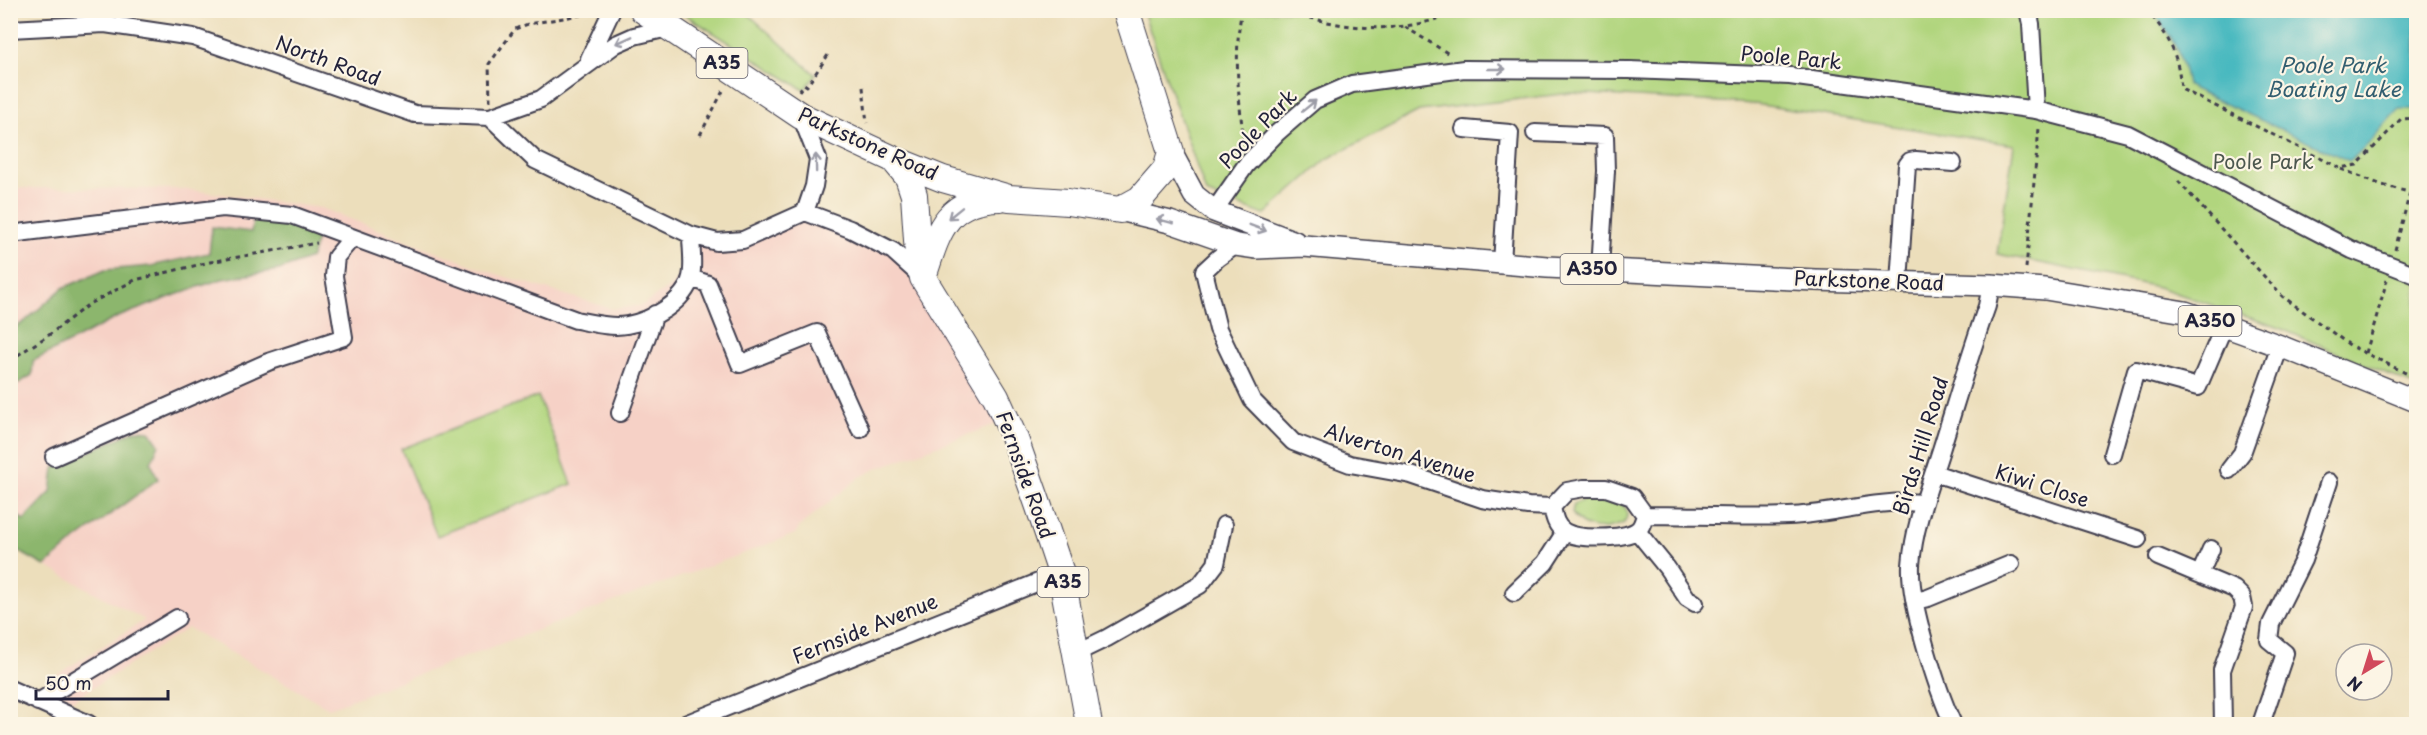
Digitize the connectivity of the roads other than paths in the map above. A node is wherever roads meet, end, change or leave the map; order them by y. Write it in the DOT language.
graph roads {
  1 [pos="612,10"];
  2 [pos="643,10"];
  3 [pos="1126,10"];
  4 [pos="2028,10"];
  5 [pos="668,28"];
  6 [pos="10,30"];
  7 [pos="586,65"];
  8 [pos="2036,110"];
  9 [pos="795,112"];
  10 [pos="490,117"];
  11 [pos="1464,129"];
  12 [pos="1535,133"];
  13 [pos="1171,152"];
  14 [pos="882,154"];
  15 [pos="1953,163"];
  16 [pos="1010,198"];
  17 [pos="1120,210"];
  18 [pos="1214,211"];
  19 [pos="805,212"];
  20 [pos="10,234"];
  21 [pos="691,235"];
  22 [pos="352,238"];
  23 [pos="1236,245"];
  24 [pos="1304,246"];
  25 [pos="1502,263"];
  26 [pos="1600,269"];
  27 [pos="2416,275"];
  28 [pos="691,278"];
  29 [pos="923,278"];
  30 [pos="1899,282"];
  31 [pos="1991,285"];
  32 [pos="656,314"];
  33 [pos="2224,326"];
  34 [pos="2280,346"];
  35 [pos="2416,401"];
  36 [pos="620,413"];
  37 [pos="860,429"];
  38 [pos="2112,454"];
  39 [pos="54,457"];
  40 [pos="2229,470"];
  41 [pos="1934,473"];
  42 [pos="2329,482"];
  43 [pos="1922,503"];
  44 [pos="1552,507"];
  45 [pos="1645,515"];
  46 [pos="1224,525"];
  47 [pos="1638,531"];
  48 [pos="1565,532"];
  49 [pos="2138,539"];
  50 [pos="2211,549"];
  51 [pos="2158,556"];
  52 [pos="2011,564"];
  53 [pos="1061,573"];
  54 [pos="2199,574"];
  55 [pos="1514,593"];
  56 [pos="1915,601"];
  57 [pos="1695,603"];
  58 [pos="177,618"];
  59 [pos="1076,653"];
  60 [pos="10,689"];
  61 [pos="38,702"];
  62 [pos="89,724"];
  63 [pos="685,724"];
  64 [pos="1089,724"];
  65 [pos="1953,724"];
  66 [pos="2223,724"];
  67 [pos="2261,724"];
  1 -- 7 [label="street, North Road"];
  2 -- 5 [label="highway, Parkstone Road / A35"];
  3 -- 13 [label="highway"];
  4 -- 8 [label="street"];
  5 -- 7 [label="street, North Road, one-way"];
  5 -- 9 [label="highway, Parkstone Road / A35"];
  6 -- 10 [label="street, North Road"];
  7 -- 10 [label="street, North Road"];
  18 -- 8 [label="street, Poole Park, one-way"];
  8 -- 27 [label="street, Poole Park"];
  9 -- 14 [label="highway, Parkstone Road / A35"];
  19 -- 9 [label="street, one-way"];
  10 -- 21 [label="street"];
  11 -- 25 [label="street"];
  12 -- 26 [label="street"];
  13 -- 17 [label="highway"];
  13 -- 18 [label="main road, Parkstone Road / A350"];
  14 -- 16 [label="highway, Parkstone Road / A35"];
  14 -- 29 [label="highway, Fernside Road / A35"];
  15 -- 30 [label="street"];
  16 -- 17 [label="highway, Parkstone Road / A35"];
  16 -- 29 [label="highway, A35, one-way"];
  23 -- 17 [label="main road, Parkstone Road / A350, one-way"];
  18 -- 24 [label="main road, Parkstone Road / A350, one-way"];
  19 -- 21 [label="street"];
  19 -- 29 [label="street, Fernside Road"];
  20 -- 22 [label="street"];
  21 -- 28 [label="street"];
  22 -- 32 [label="street"];
  22 -- 39 [label="street"];
  23 -- 24 [label="main road, Parkstone Road / A350"];
  23 -- 44 [label="street, Alverton Avenue"];
  24 -- 25 [label="main road, Parkstone Road / A350"];
  25 -- 26 [label="main road, Parkstone Road / A350"];
  26 -- 30 [label="main road, Parkstone Road / A350"];
  28 -- 32 [label="street"];
  28 -- 37 [label="street"];
  29 -- 53 [label="highway, Fernside Road / A35"];
  30 -- 31 [label="main road, Parkstone Road / A350"];
  31 -- 33 [label="main road, Parkstone Road / A350"];
  31 -- 41 [label="street, Birds Hill Road"];
  32 -- 36 [label="street"];
  33 -- 34 [label="main road, Parkstone Road / A350"];
  33 -- 38 [label="street"];
  34 -- 35 [label="main road, Parkstone Road / A350"];
  34 -- 40 [label="street"];
  41 -- 43 [label="street, Birds Hill Road"];
  41 -- 49 [label="street, Kiwi Close"];
  42 -- 67 [label="street"];
  43 -- 45 [label="street"];
  43 -- 56 [label="street, Birds Hill Road"];
  44 -- 45 [label="street"];
  44 -- 48 [label="street"];
  45 -- 47 [label="street"];
  46 -- 59 [label="street"];
  47 -- 48 [label="street"];
  47 -- 57 [label="street"];
  48 -- 55 [label="street"];
  50 -- 54 [label="street"];
  51 -- 54 [label="street"];
  52 -- 56 [label="street"];
  53 -- 59 [label="highway, Fernside Road / A35"];
  53 -- 63 [label="street, Fernside Avenue"];
  54 -- 66 [label="street"];
  56 -- 65 [label="street, Birds Hill Road"];
  58 -- 61 [label="street"];
  59 -- 64 [label="highway, Fernside Road / A35"];
  60 -- 61 [label="street"];
  61 -- 62 [label="street"];
}
